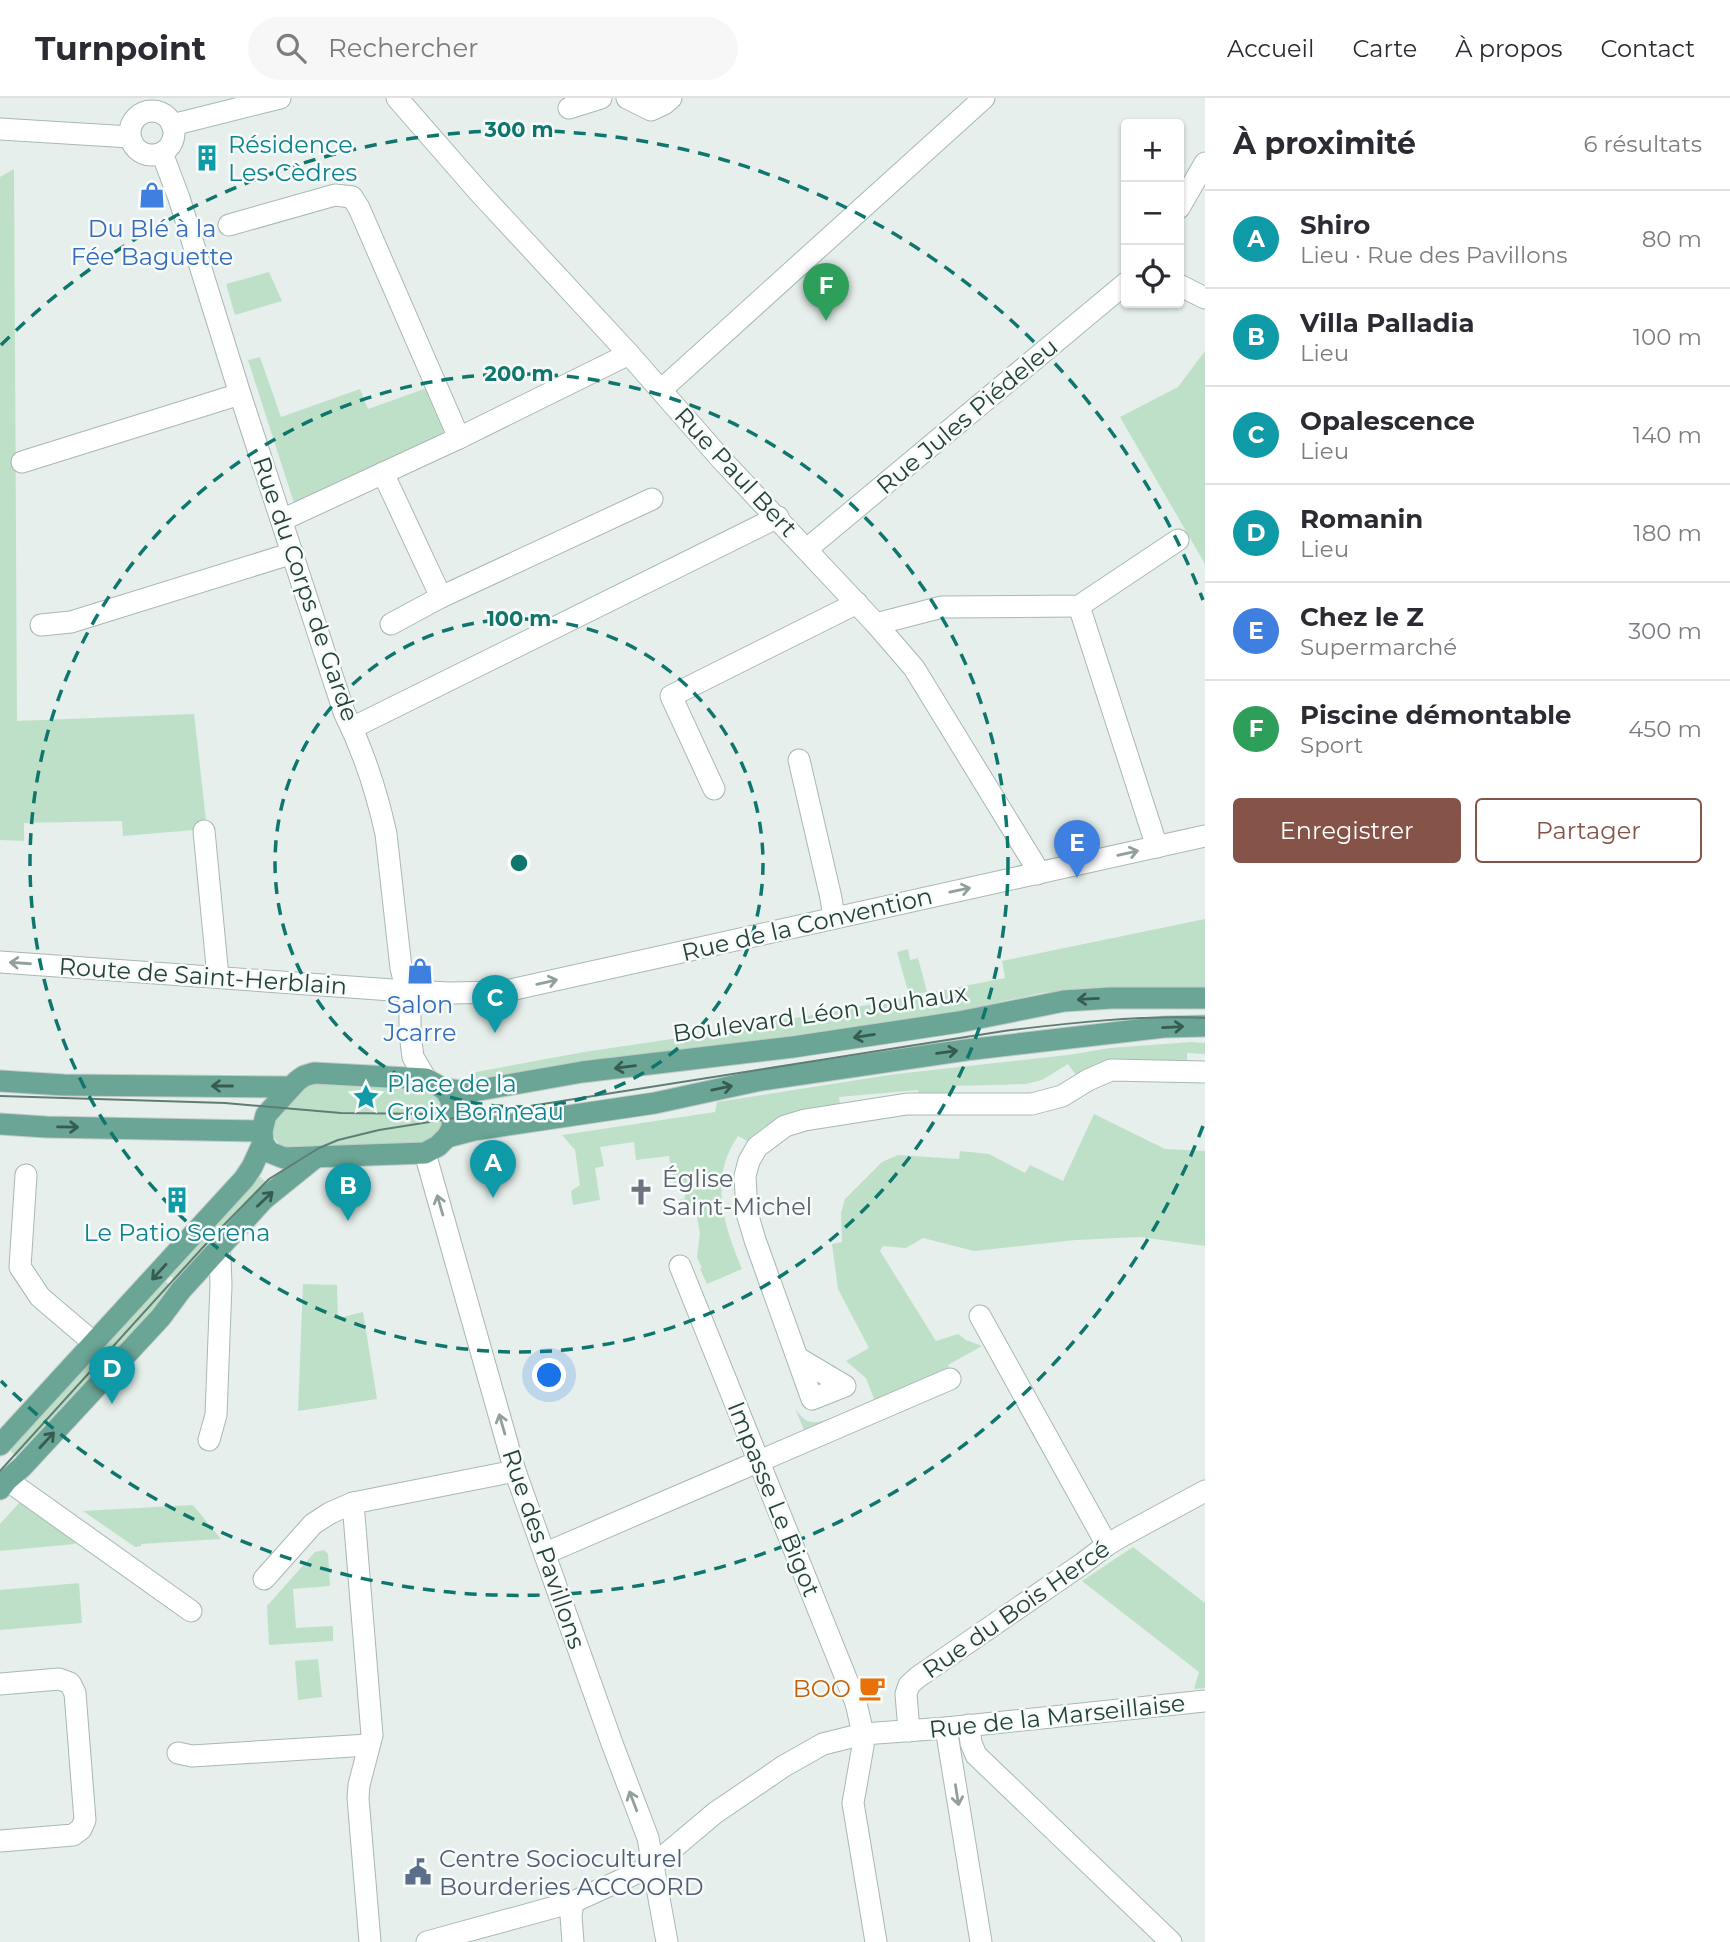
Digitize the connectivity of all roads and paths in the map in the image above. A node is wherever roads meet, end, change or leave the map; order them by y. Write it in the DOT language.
graph roads {
  1 [pos="280,98"];
  2 [pos="397,98"];
  3 [pos="601,98"];
  4 [pos="627,98"];
  5 [pos="671,98"];
  6 [pos="984,98"];
  7 [pos="650,104"];
  8 [pos="141,105"];
  9 [pos="569,108"];
  10 [pos="172,125"];
  11 [pos="0,129"];
  12 [pos="130,137"];
  13 [pos="162,153"];
  14 [pos="1205,163"];
  15 [pos="1184,199"];
  16 [pos="229,225"];
  17 [pos="1121,287"];
  18 [pos="1184,288"];
  19 [pos="1205,298"];
  20 [pos="629,354"];
  21 [pos="661,390"];
  22 [pos="240,394"];
  23 [pos="458,438"];
  24 [pos="22,462"];
  25 [pos="383,473"];
  26 [pos="652,499"];
  27 [pos="778,517"];
  28 [pos="282,520"];
  29 [pos="1178,540"];
  30 [pos="807,549"];
  31 [pos="293,553"];
  32 [pos="441,597"];
  33 [pos="857,603"];
  34 [pos="1079,606"];
  35 [pos="391,624"];
  36 [pos="876,624"];
  37 [pos="41,625"];
  38 [pos="352,728"];
  39 [pos="799,760"];
  40 [pos="714,789"];
  41 [pos="204,831"];
  42 [pos="1205,836"];
  43 [pos="1157,846"];
  44 [pos="1037,874"];
  45 [pos="834,918"];
  46 [pos="0,962"];
  47 [pos="218,977"];
  48 [pos="406,991"];
  49 [pos="1205,998"];
  50 [pos="1205,1026"];
  51 [pos="410,1034"];
  52 [pos="1205,1072"];
  53 [pos="380,1078"];
  54 [pos="0,1081"];
  55 [pos="435,1084"];
  56 [pos="290,1087"];
  57 [pos="0,1124"];
  58 [pos="263,1137"];
  59 [pos="447,1137"];
  60 [pos="425,1153"];
  61 [pos="316,1157"];
  62 [pos="26,1175"];
  63 [pos="216,1251"];
  64 [pos="680,1266"];
  65 [pos="981,1316"];
  66 [pos="94,1343"];
  67 [pos="798,1358"];
  68 [pos="950,1379"];
  69 [pos="209,1440"];
  70 [pos="0,1445"];
  71 [pos="758,1461"];
  72 [pos="515,1471"];
  73 [pos="3,1485"];
  74 [pos="1205,1492"];
  75 [pos="353,1503"];
  76 [pos="1107,1545"];
  77 [pos="545,1553"];
  78 [pos="264,1579"];
  79 [pos="191,1611"];
  80 [pos="0,1684"];
  81 [pos="1205,1701"];
  82 [pos="969,1725"];
  83 [pos="946,1728"];
  84 [pos="909,1731"];
  85 [pos="863,1734"];
  86 [pos="368,1745"];
  87 [pos="178,1753"];
  88 [pos="0,1841"];
  89 [pos="652,1866"];
  90 [pos="573,1902"];
  91 [pos="370,1942"];
  92 [pos="427,1942"];
  93 [pos="573,1942"];
  94 [pos="667,1942"];
  95 [pos="876,1942"];
  96 [pos="981,1942"];
  97 [pos="1171,1942"];
  1 -- 10 [label="street"];
  2 -- 20 [label="street, Rue Paul Bert"];
  3 -- 9 [label="street"];
  4 -- 7 [label="street"];
  5 -- 7 [label="street"];
  6 -- 21 [label="street"];
  8 -- 10 [label="street"];
  8 -- 12 [label="street"];
  10 -- 13 [label="street"];
  11 -- 12 [label="street"];
  12 -- 13 [label="street"];
  13 -- 22 [label="street, Rue du Corps de Garde"];
  14 -- 15 [label="street"];
  16 -- 23 [label="street"];
  17 -- 30 [label="street, Rue Jules Piédeleu"];
  18 -- 19 [label="street"];
  20 -- 21 [label="street, Rue Paul Bert"];
  20 -- 23 [label="street"];
  21 -- 27 [label="street, Rue Paul Bert"];
  22 -- 24 [label="street"];
  22 -- 28 [label="street, Rue du Corps de Garde"];
  23 -- 25 [label="street"];
  25 -- 28 [label="street"];
  25 -- 32 [label="street"];
  26 -- 32 [label="street"];
  27 -- 30 [label="street, Rue Paul Bert"];
  27 -- 38 [label="street"];
  28 -- 31 [label="street, Rue du Corps de Garde"];
  29 -- 34 [label="street"];
  30 -- 33 [label="street, Rue Paul Bert"];
  31 -- 37 [label="street"];
  31 -- 38 [label="street, Rue du Corps de Garde"];
  32 -- 35 [label="street"];
  33 -- 36 [label="street, Rue Paul Bert"];
  33 -- 40 [label="street"];
  34 -- 36 [label="street"];
  34 -- 43 [label="street"];
  36 -- 44 [label="street, Rue Paul Bert"];
  38 -- 48 [label="street, Rue du Corps de Garde"];
  39 -- 45 [label="street"];
  41 -- 47 [label="street"];
  42 -- 43 [label="street, Rue de la Convention"];
  44 -- 43 [label="street, Rue de la Convention, one-way"];
  45 -- 44 [label="street, Rue de la Convention, one-way"];
  48 -- 45 [label="street, Rue de la Convention, one-way"];
  47 -- 46 [label="street, Route de Saint-Herblain, one-way"];
  47 -- 48 [label="street, Route de Saint-Herblain"];
  48 -- 51 [label="street, Rue du Corps de Garde"];
  49 -- 55 [label="main road, Boulevard Léon Jouhaux, one-way"];
  59 -- 50 [label="main road, one-way"];
  51 -- 53 [label="street, Rue du Corps de Garde"];
  51 -- 55 [label="street, Rue du Corps de Garde"];
  52 -- 67 [label="street"];
  53 -- 55 [label="main road"];
  53 -- 56 [label="main road"];
  56 -- 54 [label="main road, one-way"];
  55 -- 59 [label="main road"];
  56 -- 58 [label="main road"];
  57 -- 58 [label="main road, one-way"];
  58 -- 61 [label="main road"];
  58 -- 66 [label="main road, one-way"];
  59 -- 60 [label="main road"];
  60 -- 61 [label="main road"];
  72 -- 60 [label="street, Rue des Pavillons, one-way"];
  63 -- 61 [label="main road, one-way"];
  62 -- 66 [label="street"];
  63 -- 69 [label="street"];
  73 -- 63 [label="main road, one-way"];
  64 -- 71 [label="street, Impasse Le Bigot"];
  65 -- 76 [label="street"];
  66 -- 70 [label="main road"];
  68 -- 71 [label="street"];
  71 -- 77 [label="street"];
  71 -- 85 [label="street, Impasse Le Bigot"];
  72 -- 75 [label="street"];
  72 -- 77 [label="street, Rue des Pavillons"];
  73 -- 79 [label="street"];
  74 -- 76 [label="street, Rue du Bois Hercé"];
  75 -- 78 [label="street"];
  75 -- 86 [label="street"];
  76 -- 84 [label="street, Rue du Bois Hercé"];
  89 -- 77 [label="street, Rue des Pavillons, one-way"];
  80 -- 88 [label="street"];
  81 -- 82 [label="street, Rue de la Marseillaise"];
  82 -- 83 [label="street, Rue de la Marseillaise"];
  82 -- 97 [label="street"];
  83 -- 84 [label="street, Rue de la Marseillaise"];
  83 -- 96 [label="street, one-way"];
  84 -- 85 [label="street"];
  85 -- 89 [label="street"];
  85 -- 95 [label="street"];
  86 -- 87 [label="street"];
  86 -- 91 [label="street"];
  89 -- 90 [label="street"];
  89 -- 94 [label="street, Rue des Pavillons"];
  90 -- 92 [label="street"];
  90 -- 93 [label="street"];
}
